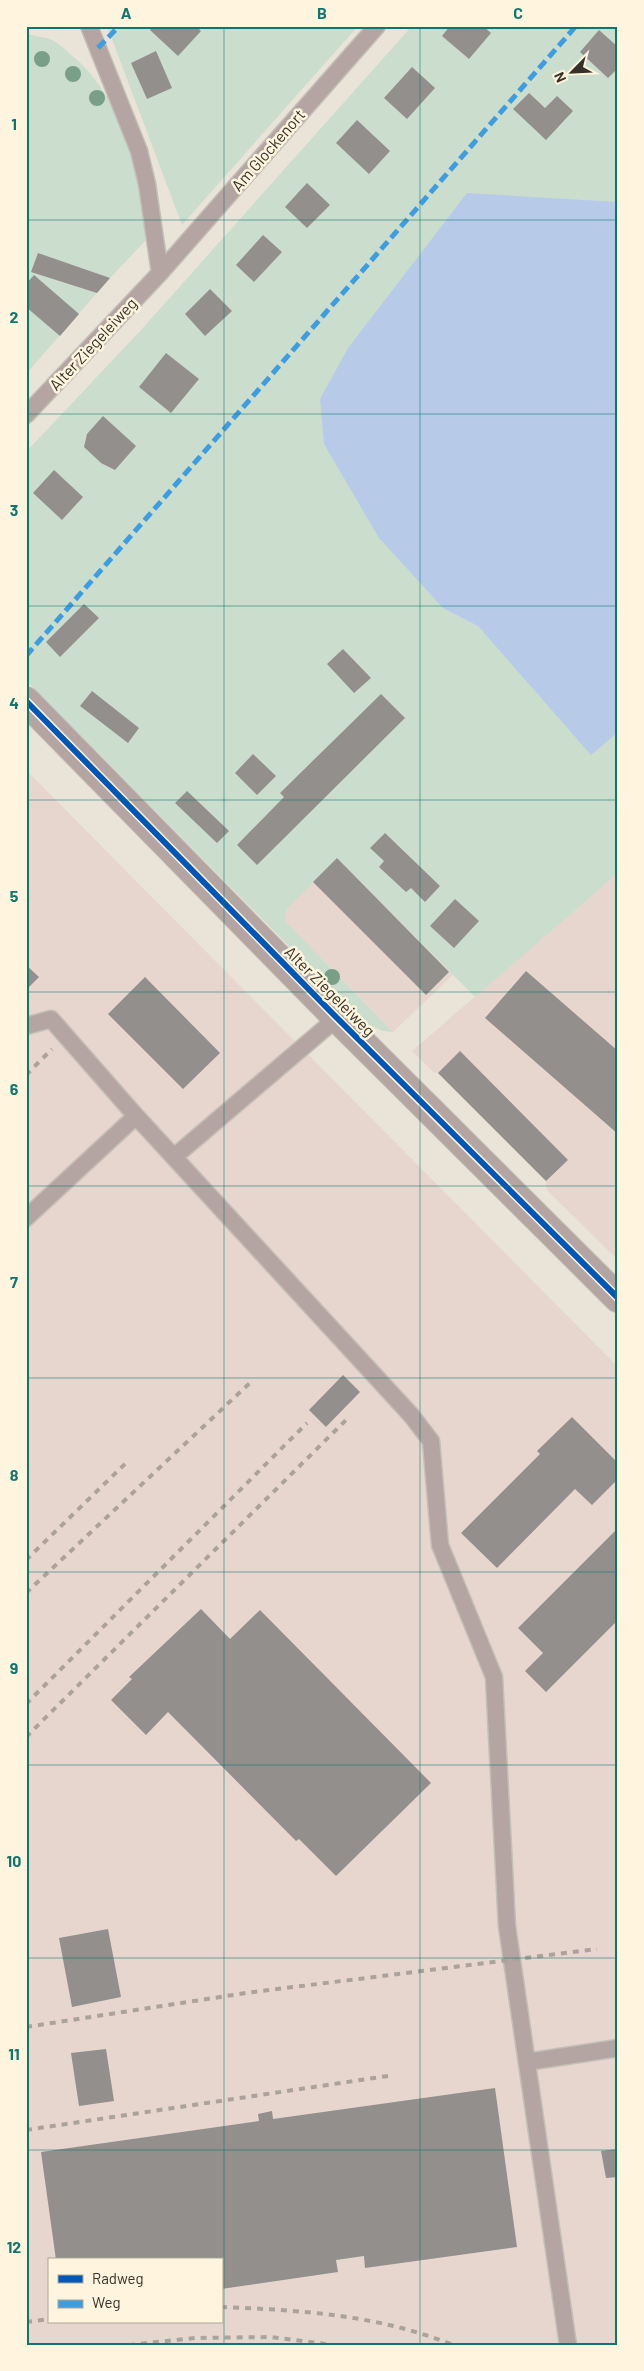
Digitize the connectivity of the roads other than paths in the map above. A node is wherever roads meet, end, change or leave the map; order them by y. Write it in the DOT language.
graph roads {
  1 [pos="89,26"];
  2 [pos="377,26"];
  3 [pos="160,273"];
  4 [pos="26,415"];
  5 [pos="26,701"];
  6 [pos="337,1018"];
  7 [pos="26,1026"];
  8 [pos="136,1116"];
  9 [pos="174,1157"];
  10 [pos="26,1218"];
  11 [pos="618,1298"];
  12 [pos="618,2048"];
  13 [pos="526,2062"];
  14 [pos="568,2345"];
  1 -- 3 [label="lane"];
  2 -- 3 [label="lane, Am Glockenort"];
  3 -- 4 [label="lane, Alter Ziegeleiweg"];
  5 -- 6 [label="street, Alter Ziegeleiweg"];
  6 -- 9 [label="lane"];
  6 -- 11 [label="street, Alter Ziegeleiweg"];
  7 -- 8 [label="lane"];
  8 -- 9 [label="lane"];
  8 -- 10 [label="lane"];
  9 -- 13 [label="lane"];
  12 -- 13 [label="lane"];
  13 -- 14 [label="lane"];
}
